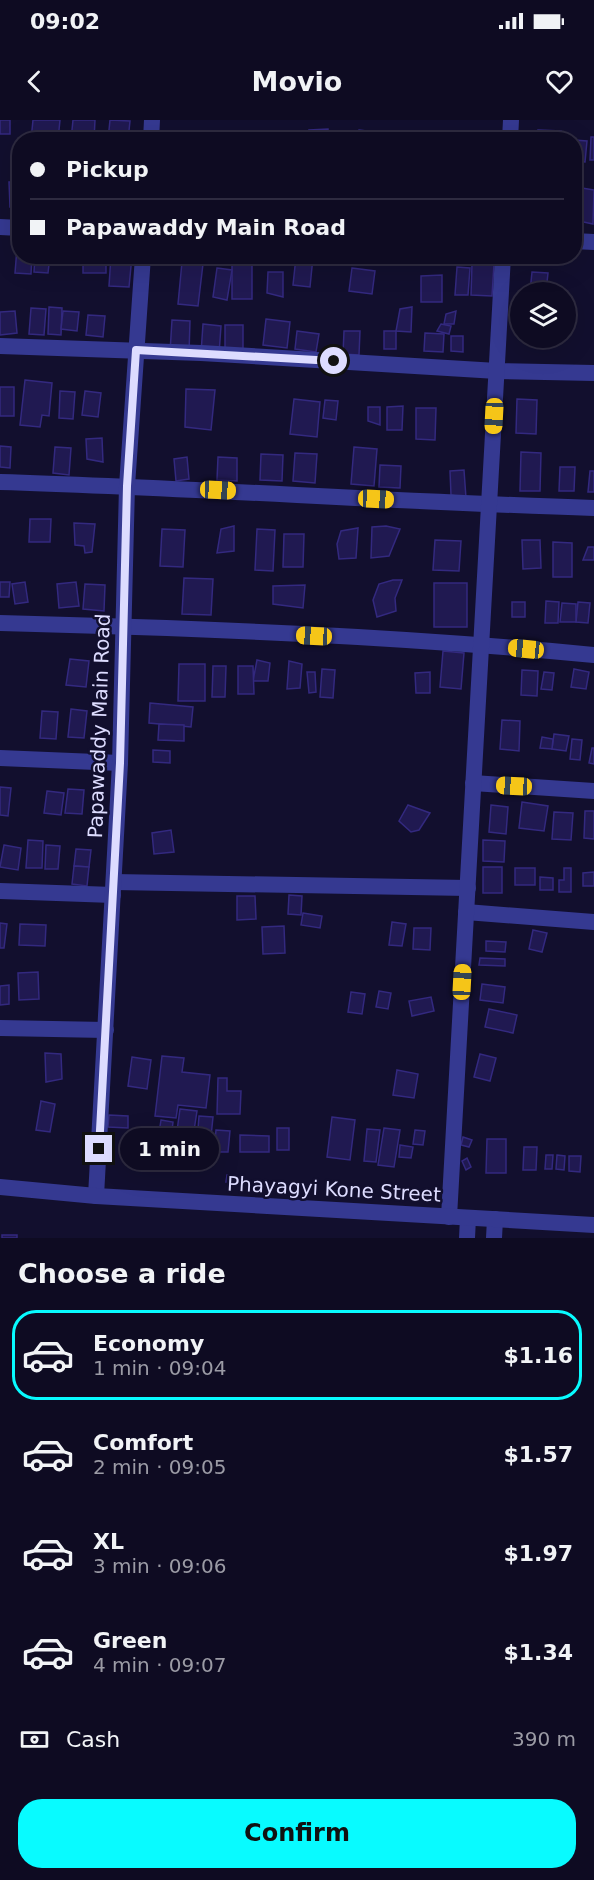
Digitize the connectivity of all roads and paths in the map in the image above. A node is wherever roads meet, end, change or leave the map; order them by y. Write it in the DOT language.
graph roads {
  1 [pos="141,264"];
  2 [pos="503,264"];
  3 [pos="0,346"];
  4 [pos="136,350"];
  5 [pos="496,371"];
  6 [pos="594,374"];
  7 [pos="0,482"];
  8 [pos="127,486"];
  9 [pos="489,505"];
  10 [pos="594,508"];
  11 [pos="0,623"];
  12 [pos="124,626"];
  13 [pos="481,644"];
  14 [pos="594,655"];
  15 [pos="0,758"];
  16 [pos="120,763"];
  17 [pos="473,783"];
  18 [pos="594,791"];
  19 [pos="468,888"];
  20 [pos="113,889"];
  21 [pos="0,891"];
  22 [pos="466,912"];
  23 [pos="594,922"];
  24 [pos="0,1028"];
  25 [pos="106,1030"];
  26 [pos="0,1187"];
  27 [pos="96,1196"];
  28 [pos="449,1217"];
  29 [pos="468,1218"];
  30 [pos="495,1219"];
  31 [pos="594,1225"];
  32 [pos="467,1238"];
  33 [pos="494,1238"];
  1 -- 4 [label="street, Papawaddy Main Road"];
  2 -- 5 [label="street"];
  3 -- 4 [label="street"];
  4 -- 5 [label="street"];
  4 -- 8 [label="street, Papawaddy Main Road"];
  5 -- 6 [label="street"];
  5 -- 9 [label="street"];
  7 -- 8 [label="street"];
  8 -- 9 [label="street"];
  8 -- 12 [label="street, Papawaddy Main Road"];
  9 -- 10 [label="street"];
  9 -- 13 [label="street"];
  11 -- 12 [label="street"];
  12 -- 13 [label="street"];
  12 -- 16 [label="street, Papawaddy Main Road"];
  13 -- 14 [label="street"];
  13 -- 17 [label="street"];
  15 -- 16 [label="street"];
  16 -- 20 [label="street, Papawaddy Main Road"];
  17 -- 18 [label="street"];
  17 -- 19 [label="street"];
  19 -- 20 [label="street"];
  19 -- 22 [label="street"];
  20 -- 21 [label="street"];
  20 -- 25 [label="street, Papawaddy Main Road"];
  22 -- 23 [label="street"];
  22 -- 28 [label="street"];
  24 -- 25 [label="street"];
  25 -- 27 [label="street, Papawaddy Main Road"];
  26 -- 27 [label="street, Phayagyi Kone Street"];
  27 -- 28 [label="street, Phayagyi Kone Street"];
  28 -- 29 [label="street, Phayagyi Kone Street"];
  29 -- 30 [label="street, Phayagyi Kone Street"];
  29 -- 32 [label="street"];
  30 -- 31 [label="street, Phayagyi Kone Street"];
  30 -- 33 [label="street"];
}
